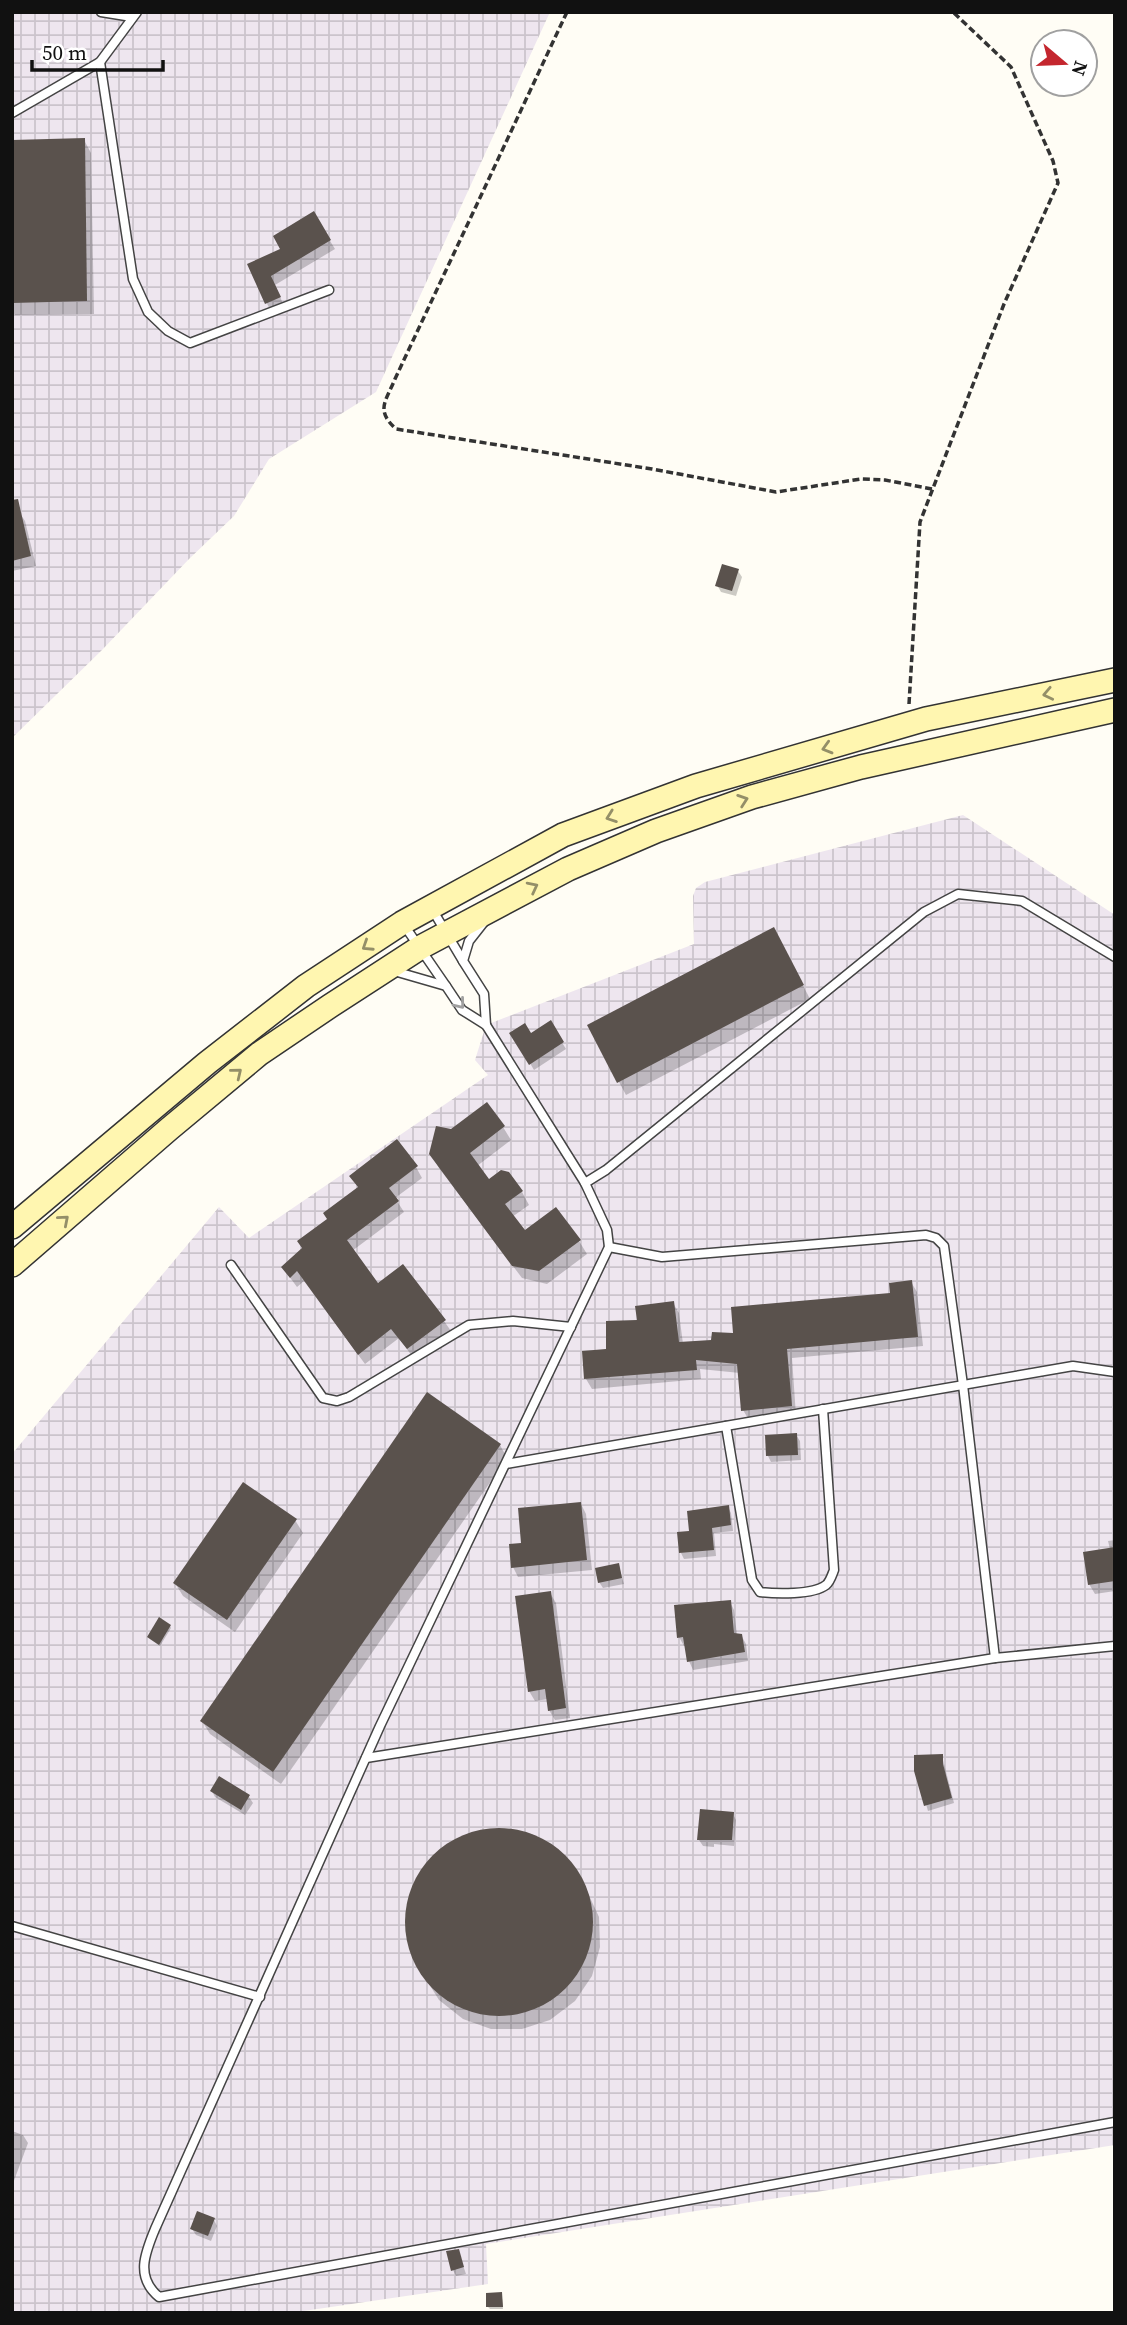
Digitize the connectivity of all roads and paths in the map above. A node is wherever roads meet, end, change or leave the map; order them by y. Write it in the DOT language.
graph roads {
  1 [pos="101,12"];
  2 [pos="567,12"];
  3 [pos="953,12"];
  4 [pos="135,15"];
  5 [pos="100,62"];
  6 [pos="12,113"];
  7 [pos="329,290"];
  8 [pos="932,489"];
  9 [pos="1115,680"];
  10 [pos="1115,710"];
  11 [pos="908,724"];
  12 [pos="505,901"];
  13 [pos="431,908"];
  14 [pos="402,923"];
  15 [pos="447,933"];
  16 [pos="421,947"];
  17 [pos="1115,957"];
  18 [pos="463,961"];
  19 [pos="388,970"];
  20 [pos="446,986"];
  21 [pos="486,1025"];
  22 [pos="585,1183"];
  23 [pos="12,1229"];
  24 [pos="609,1247"];
  25 [pos="20,1258"];
  26 [pos="230,1265"];
  27 [pos="571,1327"];
  28 [pos="1115,1372"];
  29 [pos="963,1385"];
  30 [pos="823,1409"];
  31 [pos="726,1426"];
  32 [pos="506,1464"];
  33 [pos="1115,1646"];
  34 [pos="995,1658"];
  35 [pos="366,1758"];
  36 [pos="12,1926"];
  37 [pos="260,1997"];
  38 [pos="1115,2122"];
  1 -- 4 [label="lane"];
  2 -- 8 [label="path"];
  3 -- 8 [label="path"];
  4 -- 5 [label="lane"];
  5 -- 6 [label="lane"];
  5 -- 7 [label="lane"];
  8 -- 11 [label="path"];
  9 -- 11 [label="main road, one-way"];
  12 -- 10 [label="main road, one-way"];
  11 -- 13 [label="main road, one-way"];
  12 -- 15 [label="main road"];
  12 -- 18 [label="lane"];
  13 -- 14 [label="main road"];
  13 -- 15 [label="lane"];
  14 -- 16 [label="lane"];
  14 -- 23 [label="main road, one-way"];
  15 -- 16 [label="main road"];
  15 -- 18 [label="lane"];
  16 -- 19 [label="main road"];
  16 -- 20 [label="lane"];
  17 -- 22 [label="lane"];
  18 -- 21 [label="lane"];
  19 -- 20 [label="lane"];
  25 -- 19 [label="main road, one-way"];
  20 -- 21 [label="lane, one-way"];
  21 -- 22 [label="lane"];
  22 -- 24 [label="lane"];
  23 -- 25 [label="main road"];
  24 -- 27 [label="lane"];
  24 -- 29 [label="lane"];
  26 -- 27 [label="lane"];
  27 -- 32 [label="lane"];
  28 -- 29 [label="lane"];
  29 -- 30 [label="lane"];
  29 -- 34 [label="lane"];
  30 -- 31 [label="lane"];
  30 -- 31 [label="lane"];
  31 -- 32 [label="lane"];
  32 -- 35 [label="lane"];
  33 -- 34 [label="lane"];
  34 -- 35 [label="lane"];
  35 -- 37 [label="lane"];
  36 -- 37 [label="lane"];
  37 -- 38 [label="lane"];
}
